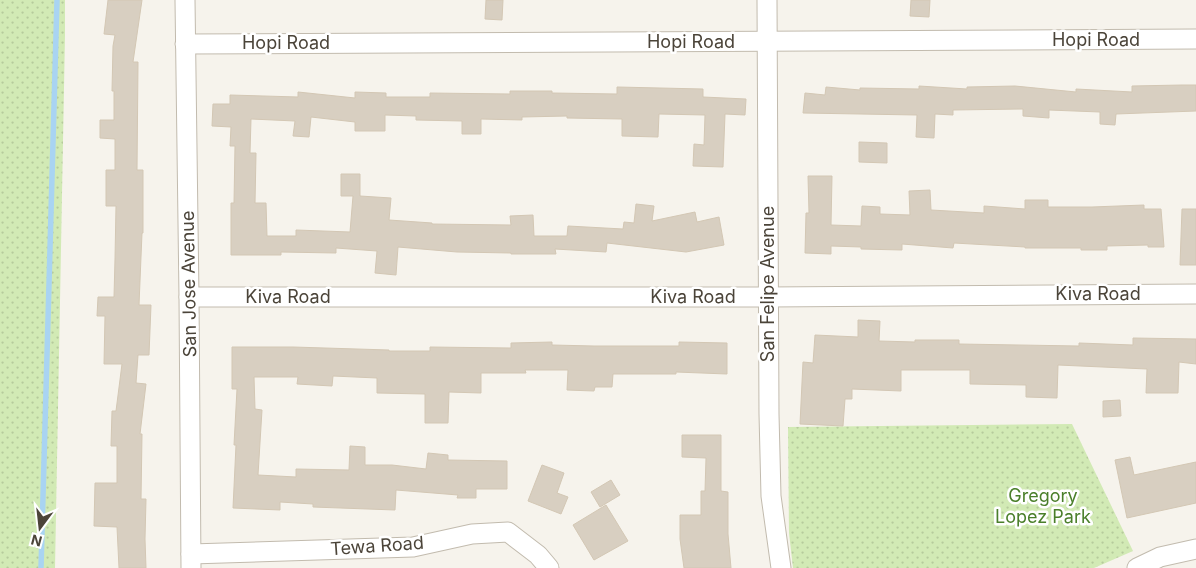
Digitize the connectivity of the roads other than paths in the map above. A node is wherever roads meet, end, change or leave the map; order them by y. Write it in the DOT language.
graph roads {
  1 [pos="185,0"];
  2 [pos="767,0"];
  3 [pos="1196,39"];
  4 [pos="766,42"];
  5 [pos="185,44"];
  6 [pos="1196,294"];
  7 [pos="768,296"];
  8 [pos="189,297"];
  9 [pos="1196,549"];
  10 [pos="191,561"];
  11 [pos="549,568"];
  12 [pos="781,568"];
  13 [pos="1137,568"];
  1 -- 5 [label="street, San Jose Avenue"];
  2 -- 4 [label="street, San Felipe Avenue"];
  3 -- 4 [label="street, Hopi Road"];
  4 -- 5 [label="street, Hopi Road"];
  4 -- 7 [label="street, San Felipe Avenue"];
  5 -- 8 [label="street, San Jose Avenue"];
  6 -- 7 [label="street, Kiva Road"];
  7 -- 8 [label="street, Kiva Road"];
  7 -- 12 [label="street, San Felipe Avenue"];
  8 -- 10 [label="street, San Jose Avenue"];
  9 -- 13 [label="street"];
  10 -- 11 [label="street, Tewa Road"];
}
